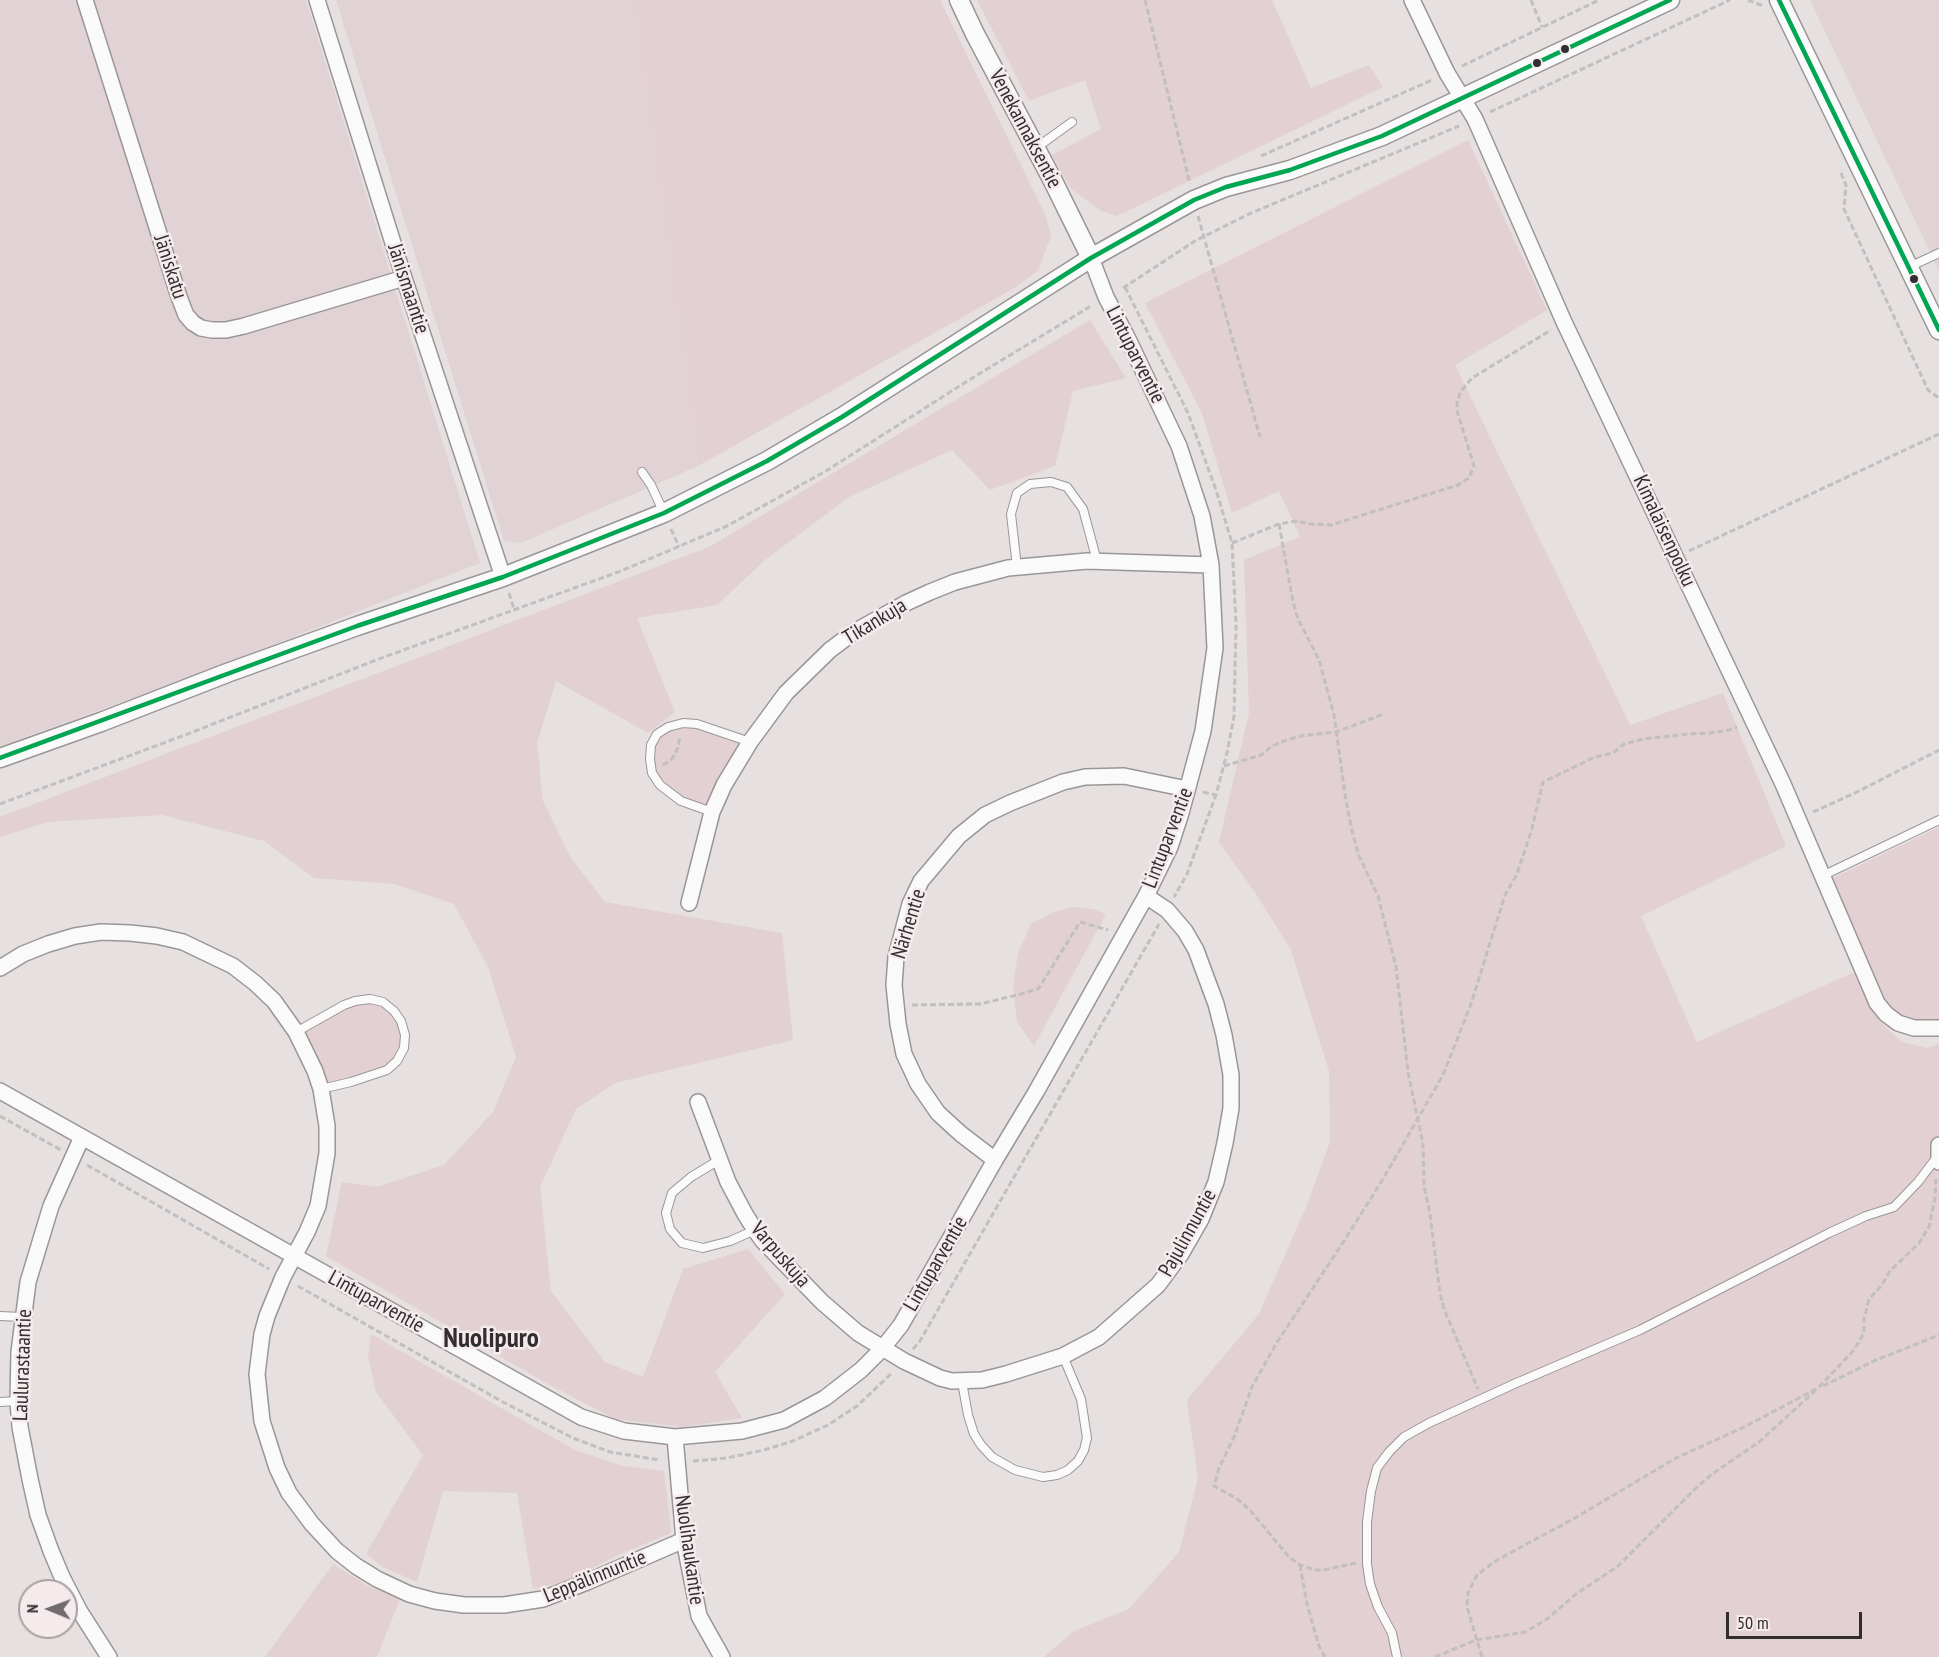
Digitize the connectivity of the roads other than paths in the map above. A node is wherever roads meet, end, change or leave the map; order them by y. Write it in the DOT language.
graph roads {
  1 [pos="85,0"];
  2 [pos="317,0"];
  3 [pos="959,0"];
  4 [pos="1412,0"];
  5 [pos="1670,0"];
  6 [pos="1779,0"];
  7 [pos="1461,98"];
  8 [pos="1072,122"];
  9 [pos="1036,148"];
  10 [pos="1939,253"];
  11 [pos="1090,258"];
  12 [pos="1909,267"];
  13 [pos="404,278"];
  14 [pos="1939,330"];
  15 [pos="642,472"];
  16 [pos="664,513"];
  17 [pos="1097,561"];
  18 [pos="1211,565"];
  19 [pos="1017,567"];
  20 [pos="503,577"];
  21 [pos="750,742"];
  22 [pos="0,758"];
  23 [pos="1187,789"];
  24 [pos="712,812"];
  25 [pos="1939,820"];
  26 [pos="1822,876"];
  27 [pos="1146,896"];
  28 [pos="690,903"];
  29 [pos="0,968"];
  30 [pos="1939,1028"];
  31 [pos="296,1032"];
  32 [pos="321,1089"];
  33 [pos="0,1091"];
  34 [pos="698,1102"];
  35 [pos="82,1137"];
  36 [pos="1939,1145"];
  37 [pos="1938,1156"];
  38 [pos="719,1160"];
  39 [pos="995,1160"];
  40 [pos="1939,1162"];
  41 [pos="755,1230"];
  42 [pos="293,1256"];
  43 [pos="0,1316"];
  44 [pos="22,1317"];
  45 [pos="882,1349"];
  46 [pos="1063,1356"];
  47 [pos="962,1382"];
  48 [pos="18,1401"];
  49 [pos="0,1402"];
  50 [pos="675,1437"];
  51 [pos="684,1540"];
  52 [pos="109,1657"];
  53 [pos="722,1657"];
  54 [pos="1397,1657"];
  1 -- 13 [label="street, Jäniskatu"];
  2 -- 13 [label="street, Jänismaantie"];
  3 -- 9 [label="street, Venekannaksentie"];
  4 -- 7 [label="street, Kimalaisenpolku"];
  5 -- 7 [label="street"];
  6 -- 12 [label="street"];
  7 -- 11 [label="street"];
  7 -- 26 [label="street, Kimalaisenpolku"];
  8 -- 9 [label="lane"];
  9 -- 11 [label="street, Venekannaksentie"];
  10 -- 12 [label="lane"];
  11 -- 16 [label="street"];
  11 -- 18 [label="street, Lintuparventie"];
  12 -- 14 [label="street"];
  13 -- 20 [label="street, Jänismaantie"];
  15 -- 16 [label="lane"];
  16 -- 20 [label="street"];
  17 -- 18 [label="street, Tikankuja"];
  17 -- 19 [label="street, Tikankuja"];
  17 -- 19 [label="lane"];
  18 -- 23 [label="street, Lintuparventie"];
  19 -- 21 [label="street, Tikankuja"];
  20 -- 22 [label="street"];
  21 -- 24 [label="street, Tikankuja"];
  21 -- 24 [label="lane"];
  23 -- 27 [label="street, Lintuparventie"];
  23 -- 39 [label="street, Närhentie"];
  24 -- 28 [label="street, Tikankuja"];
  25 -- 26 [label="lane"];
  26 -- 30 [label="street, Kimalaisenpolku"];
  27 -- 39 [label="street, Lintuparventie"];
  27 -- 46 [label="street, Pajulinnuntie"];
  29 -- 31 [label="street"];
  31 -- 32 [label="street"];
  31 -- 32 [label="lane"];
  32 -- 42 [label="street, Leppälinnuntie"];
  33 -- 35 [label="street, Lintuparventie"];
  34 -- 38 [label="street, Varpuskuja"];
  35 -- 42 [label="street, Lintuparventie"];
  35 -- 44 [label="street, Laulurastaantie"];
  36 -- 37 [label="street"];
  37 -- 40 [label="street"];
  37 -- 54 [label="lane"];
  38 -- 41 [label="street, Varpuskuja"];
  38 -- 41 [label="lane"];
  39 -- 45 [label="street, Lintuparventie"];
  41 -- 45 [label="street, Varpuskuja"];
  42 -- 50 [label="street, Lintuparventie"];
  42 -- 51 [label="street, Leppälinnuntie"];
  43 -- 44 [label="lane"];
  44 -- 48 [label="street, Laulurastaantie"];
  45 -- 47 [label="street, Pajulinnuntie"];
  45 -- 50 [label="street, Lintuparventie"];
  46 -- 47 [label="street, Pajulinnuntie"];
  46 -- 47 [label="lane"];
  48 -- 49 [label="lane"];
  48 -- 52 [label="street, Laulurastaantie"];
  50 -- 51 [label="street, Nuolihaukantie"];
  51 -- 53 [label="street, Nuolihaukantie"];
}
